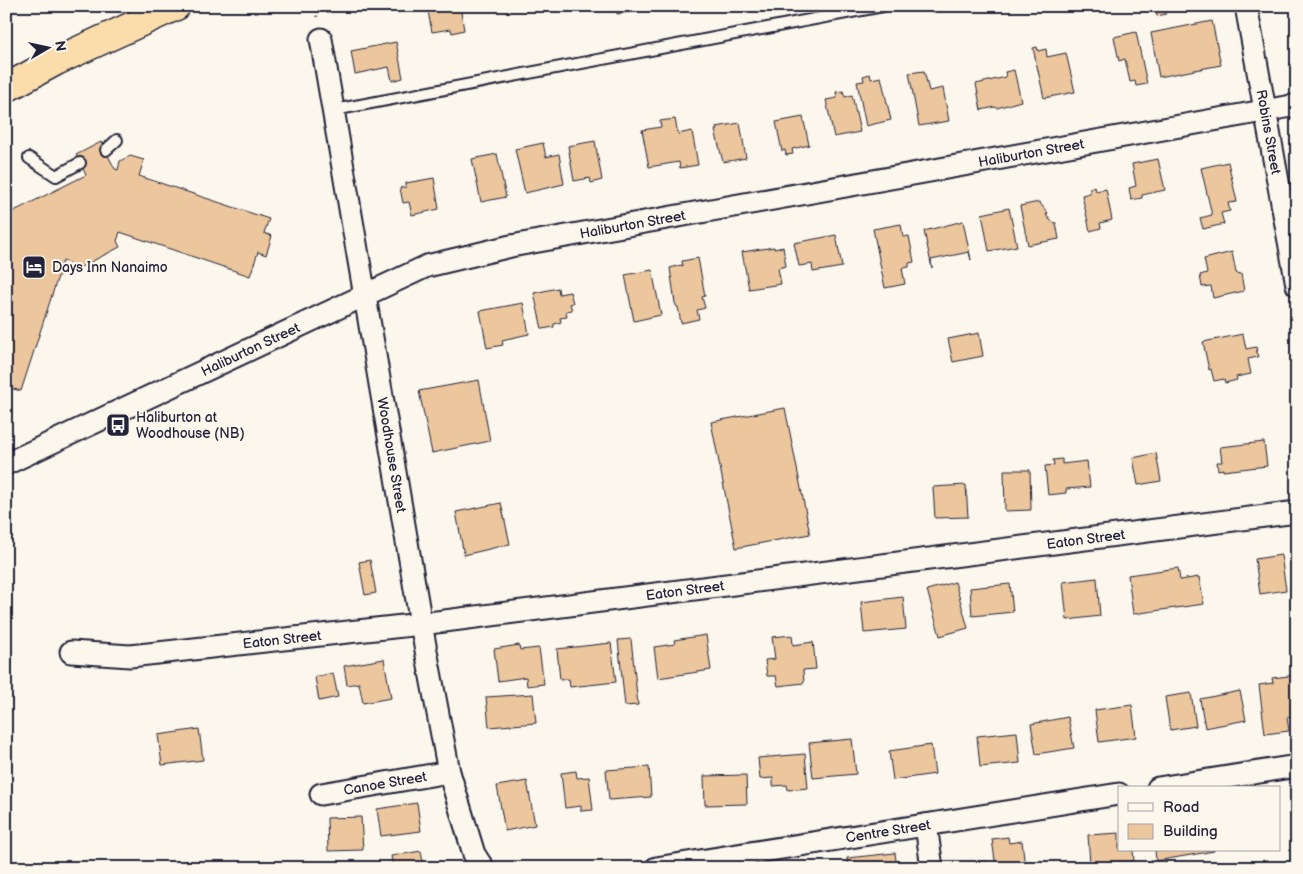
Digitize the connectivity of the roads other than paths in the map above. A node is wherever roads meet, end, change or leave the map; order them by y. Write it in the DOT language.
graph roads {
  1 [pos="176,6"];
  2 [pos="883,6"];
  3 [pos="1246,6"];
  4 [pos="321,39"];
  5 [pos="6,88"];
  6 [pos="1297,104"];
  7 [pos="334,110"];
  8 [pos="1265,111"];
  9 [pos="117,140"];
  10 [pos="106,150"];
  11 [pos="29,158"];
  12 [pos="80,163"];
  13 [pos="1297,285"];
  14 [pos="364,294"];
  15 [pos="6,464"];
  16 [pos="1297,512"];
  17 [pos="421,624"];
  18 [pos="71,652"];
  19 [pos="1297,766"];
  20 [pos="449,772"];
  21 [pos="1171,786"];
  22 [pos="321,794"];
  23 [pos="1118,794"];
  24 [pos="926,825"];
  25 [pos="483,868"];
  26 [pos="656,868"];
  27 [pos="932,868"];
  1 -- 5 [label="highway"];
  2 -- 7 [label="lane"];
  3 -- 8 [label="street, Robins Street"];
  4 -- 7 [label="street, Woodhouse Street"];
  6 -- 8 [label="street, Haliburton Street"];
  7 -- 14 [label="street, Woodhouse Street"];
  8 -- 13 [label="street, Robins Street"];
  8 -- 14 [label="street, Haliburton Street"];
  9 -- 10 [label="lane"];
  11 -- 12 [label="lane"];
  14 -- 15 [label="street, Haliburton Street"];
  14 -- 17 [label="street, Woodhouse Street"];
  16 -- 17 [label="street, Eaton Street"];
  17 -- 18 [label="street, Eaton Street"];
  17 -- 20 [label="street, Woodhouse Street"];
  19 -- 21 [label="street"];
  20 -- 22 [label="street, Canoe Street"];
  20 -- 25 [label="street, Woodhouse Street"];
  23 -- 24 [label="street, Centre Street"];
  24 -- 26 [label="street, Centre Street"];
  24 -- 27 [label="street"];
}
